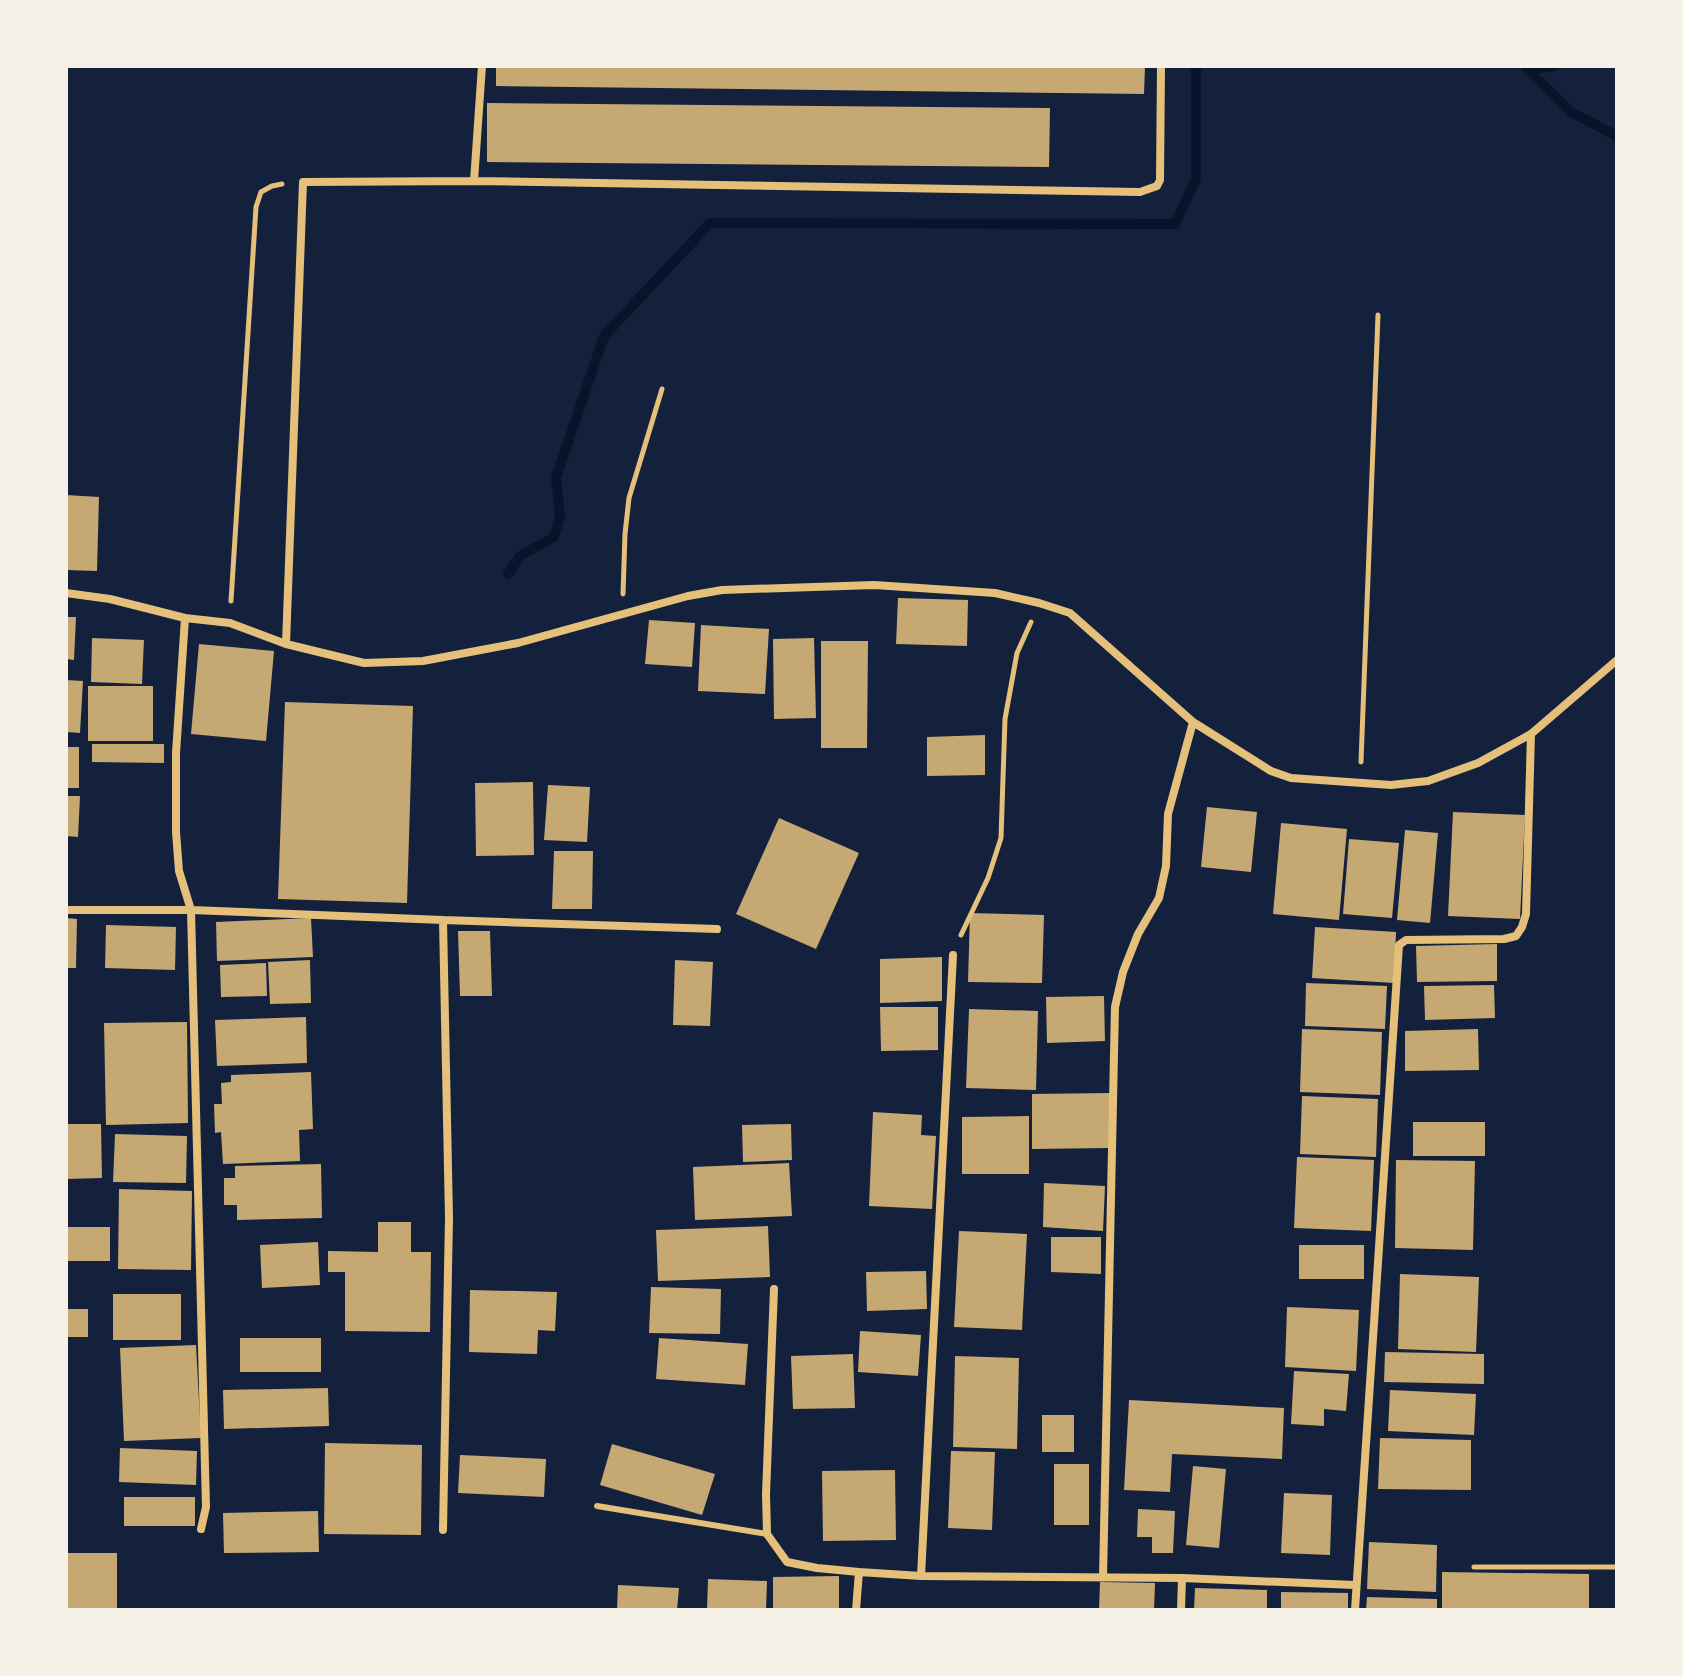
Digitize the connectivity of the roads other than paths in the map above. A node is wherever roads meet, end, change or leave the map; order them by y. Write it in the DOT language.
graph roads {
  1 [pos="482,66"];
  2 [pos="1161,66"];
  3 [pos="474,181"];
  4 [pos="66,593"];
  5 [pos="185,618"];
  6 [pos="286,644"];
  7 [pos="1617,660"];
  8 [pos="1193,722"];
  9 [pos="1531,734"];
  10 [pos="66,910"];
  11 [pos="191,910"];
  12 [pos="443,920"];
  13 [pos="717,929"];
  14 [pos="953,955"];
  15 [pos="774,1289"];
  16 [pos="597,1506"];
  17 [pos="201,1529"];
  18 [pos="443,1530"];
  19 [pos="767,1534"];
  20 [pos="859,1572"];
  21 [pos="921,1576"];
  22 [pos="1103,1578"];
  23 [pos="1182,1578"];
  24 [pos="1355,1585"];
  25 [pos="856,1610"];
  26 [pos="1181,1610"];
  27 [pos="1355,1610"];
  1 -- 3 [label="street"];
  2 -- 3 [label="street"];
  3 -- 6 [label="street"];
  4 -- 5 [label="street"];
  5 -- 6 [label="street"];
  5 -- 11 [label="street"];
  6 -- 8 [label="street"];
  7 -- 9 [label="street"];
  8 -- 9 [label="street"];
  8 -- 22 [label="street"];
  9 -- 24 [label="street"];
  10 -- 11 [label="street"];
  11 -- 12 [label="street"];
  11 -- 17 [label="street"];
  12 -- 13 [label="street"];
  12 -- 18 [label="street"];
  14 -- 21 [label="street"];
  15 -- 19 [label="street"];
  16 -- 19 [label="lane"];
  19 -- 20 [label="street"];
  20 -- 21 [label="street"];
  20 -- 25 [label="street"];
  21 -- 22 [label="street"];
  22 -- 23 [label="street"];
  23 -- 24 [label="street"];
  23 -- 26 [label="street"];
  24 -- 27 [label="street"];
}
